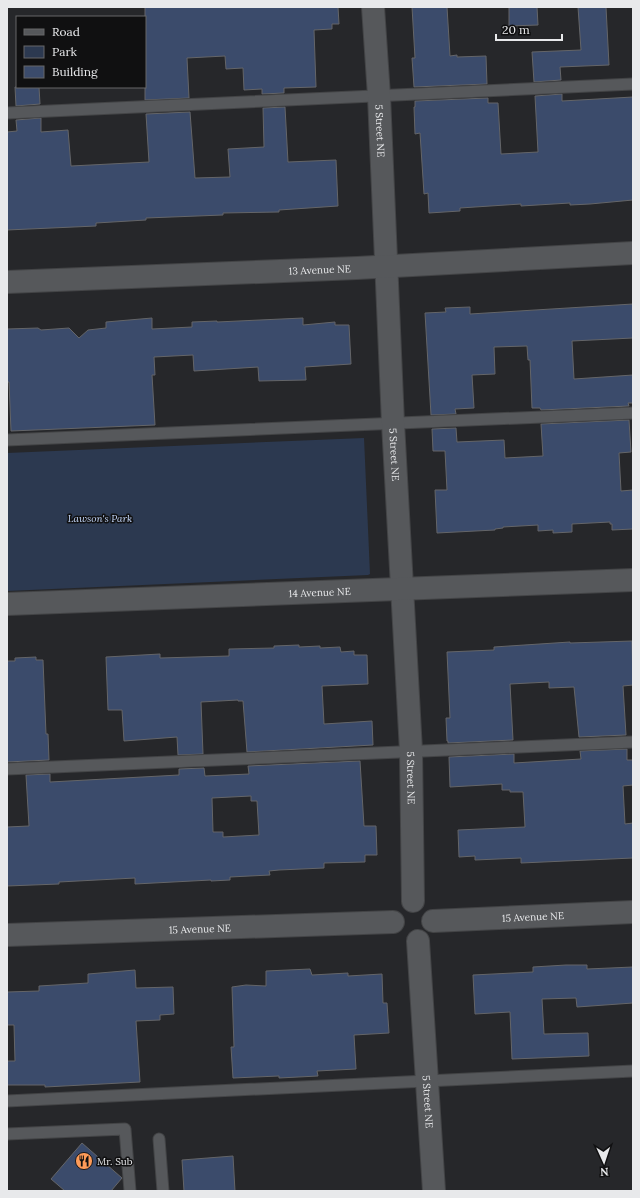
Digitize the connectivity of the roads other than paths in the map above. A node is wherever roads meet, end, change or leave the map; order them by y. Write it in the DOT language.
graph roads {
  1 [pos="374,7"];
  2 [pos="633,84"];
  3 [pos="379,96"];
  4 [pos="7,113"];
  5 [pos="633,253"];
  6 [pos="387,266"];
  7 [pos="7,282"];
  8 [pos="633,413"];
  9 [pos="393,423"];
  10 [pos="7,440"];
  11 [pos="633,580"];
  12 [pos="403,589"];
  13 [pos="7,604"];
  14 [pos="633,742"];
  15 [pos="411,751"];
  16 [pos="7,769"];
  17 [pos="413,901"];
  18 [pos="633,912"];
  19 [pos="433,921"];
  20 [pos="393,922"];
  21 [pos="7,935"];
  22 [pos="418,941"];
  23 [pos="633,1071"];
  24 [pos="427,1080"];
  25 [pos="7,1101"];
  26 [pos="7,1134"];
  27 [pos="159,1139"];
  28 [pos="130,1191"];
  29 [pos="163,1191"];
  30 [pos="434,1191"];
  1 -- 3 [label="street, 5 Street NE"];
  2 -- 3 [label="lane"];
  3 -- 4 [label="lane"];
  3 -- 6 [label="street, 5 Street NE"];
  5 -- 6 [label="street, 13 Avenue NE"];
  6 -- 7 [label="street, 13 Avenue NE"];
  6 -- 9 [label="street, 5 Street NE"];
  8 -- 9 [label="lane"];
  9 -- 10 [label="lane"];
  9 -- 12 [label="street, 5 Street NE"];
  11 -- 12 [label="street, 14 Avenue NE"];
  12 -- 13 [label="street, 14 Avenue NE"];
  12 -- 15 [label="street, 5 Street NE"];
  14 -- 15 [label="lane"];
  15 -- 16 [label="lane"];
  15 -- 17 [label="street, 5 Street NE"];
  17 -- 19 [label="street"];
  17 -- 20 [label="street"];
  18 -- 19 [label="street, 15 Avenue NE"];
  19 -- 22 [label="street"];
  20 -- 21 [label="street, 15 Avenue NE"];
  20 -- 22 [label="street"];
  22 -- 24 [label="street, 5 Street NE"];
  23 -- 24 [label="lane"];
  24 -- 25 [label="lane"];
  24 -- 30 [label="street, 5 Street NE"];
  26 -- 28 [label="lane"];
  27 -- 29 [label="lane"];
}
